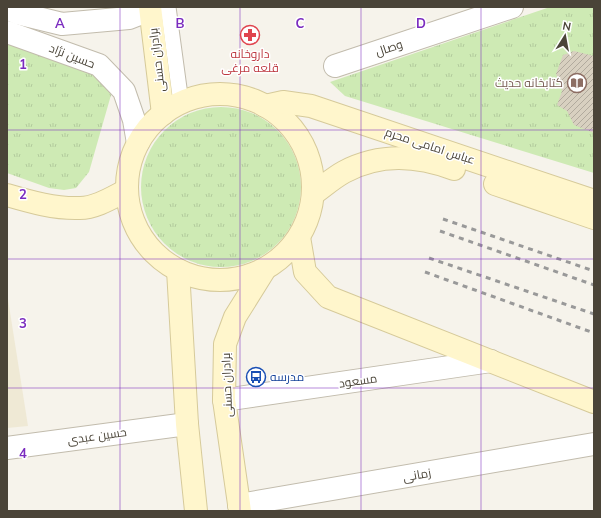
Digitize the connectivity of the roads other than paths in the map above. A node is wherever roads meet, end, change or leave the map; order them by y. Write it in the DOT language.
graph roads {
  1 [pos="157,7"];
  2 [pos="512,7"];
  3 [pos="7,8"];
  4 [pos="7,32"];
  5 [pos="335,66"];
  6 [pos="265,106"];
  7 [pos="172,108"];
  8 [pos="138,143"];
  9 [pos="127,190"];
  10 [pos="313,194"];
  11 [pos="7,195"];
  12 [pos="594,201"];
  13 [pos="594,218"];
  14 [pos="299,237"];
  15 [pos="265,269"];
  16 [pos="178,270"];
  17 [pos="491,361"];
  18 [pos="224,400"];
  19 [pos="594,402"];
  20 [pos="186,424"];
  21 [pos="594,444"];
  22 [pos="7,448"];
  23 [pos="239,508"];
  24 [pos="196,511"];
  1 -- 3 [label="street"];
  1 -- 7 [label="main road, برادران حسنی"];
  2 -- 5 [label="street, وصال"];
  4 -- 8 [label="street, حسین نژاد"];
  6 -- 7 [label="main road"];
  6 -- 10 [label="main road"];
  6 -- 12 [label="main road, عباس امامی محرم"];
  7 -- 8 [label="main road"];
  8 -- 9 [label="main road"];
  9 -- 11 [label="main road"];
  9 -- 16 [label="main road"];
  10 -- 13 [label="main road, عباس امامی محرم"];
  10 -- 14 [label="main road"];
  14 -- 15 [label="main road"];
  14 -- 17 [label="main road"];
  15 -- 16 [label="main road"];
  15 -- 18 [label="main road, برادران حسنی"];
  16 -- 20 [label="main road"];
  17 -- 18 [label="street, مسعود"];
  17 -- 19 [label="main road"];
  18 -- 23 [label="main road, برادران حسنی"];
  20 -- 22 [label="street, حسین عبدی"];
  20 -- 24 [label="main road"];
  21 -- 23 [label="street, زمانی"];
}
